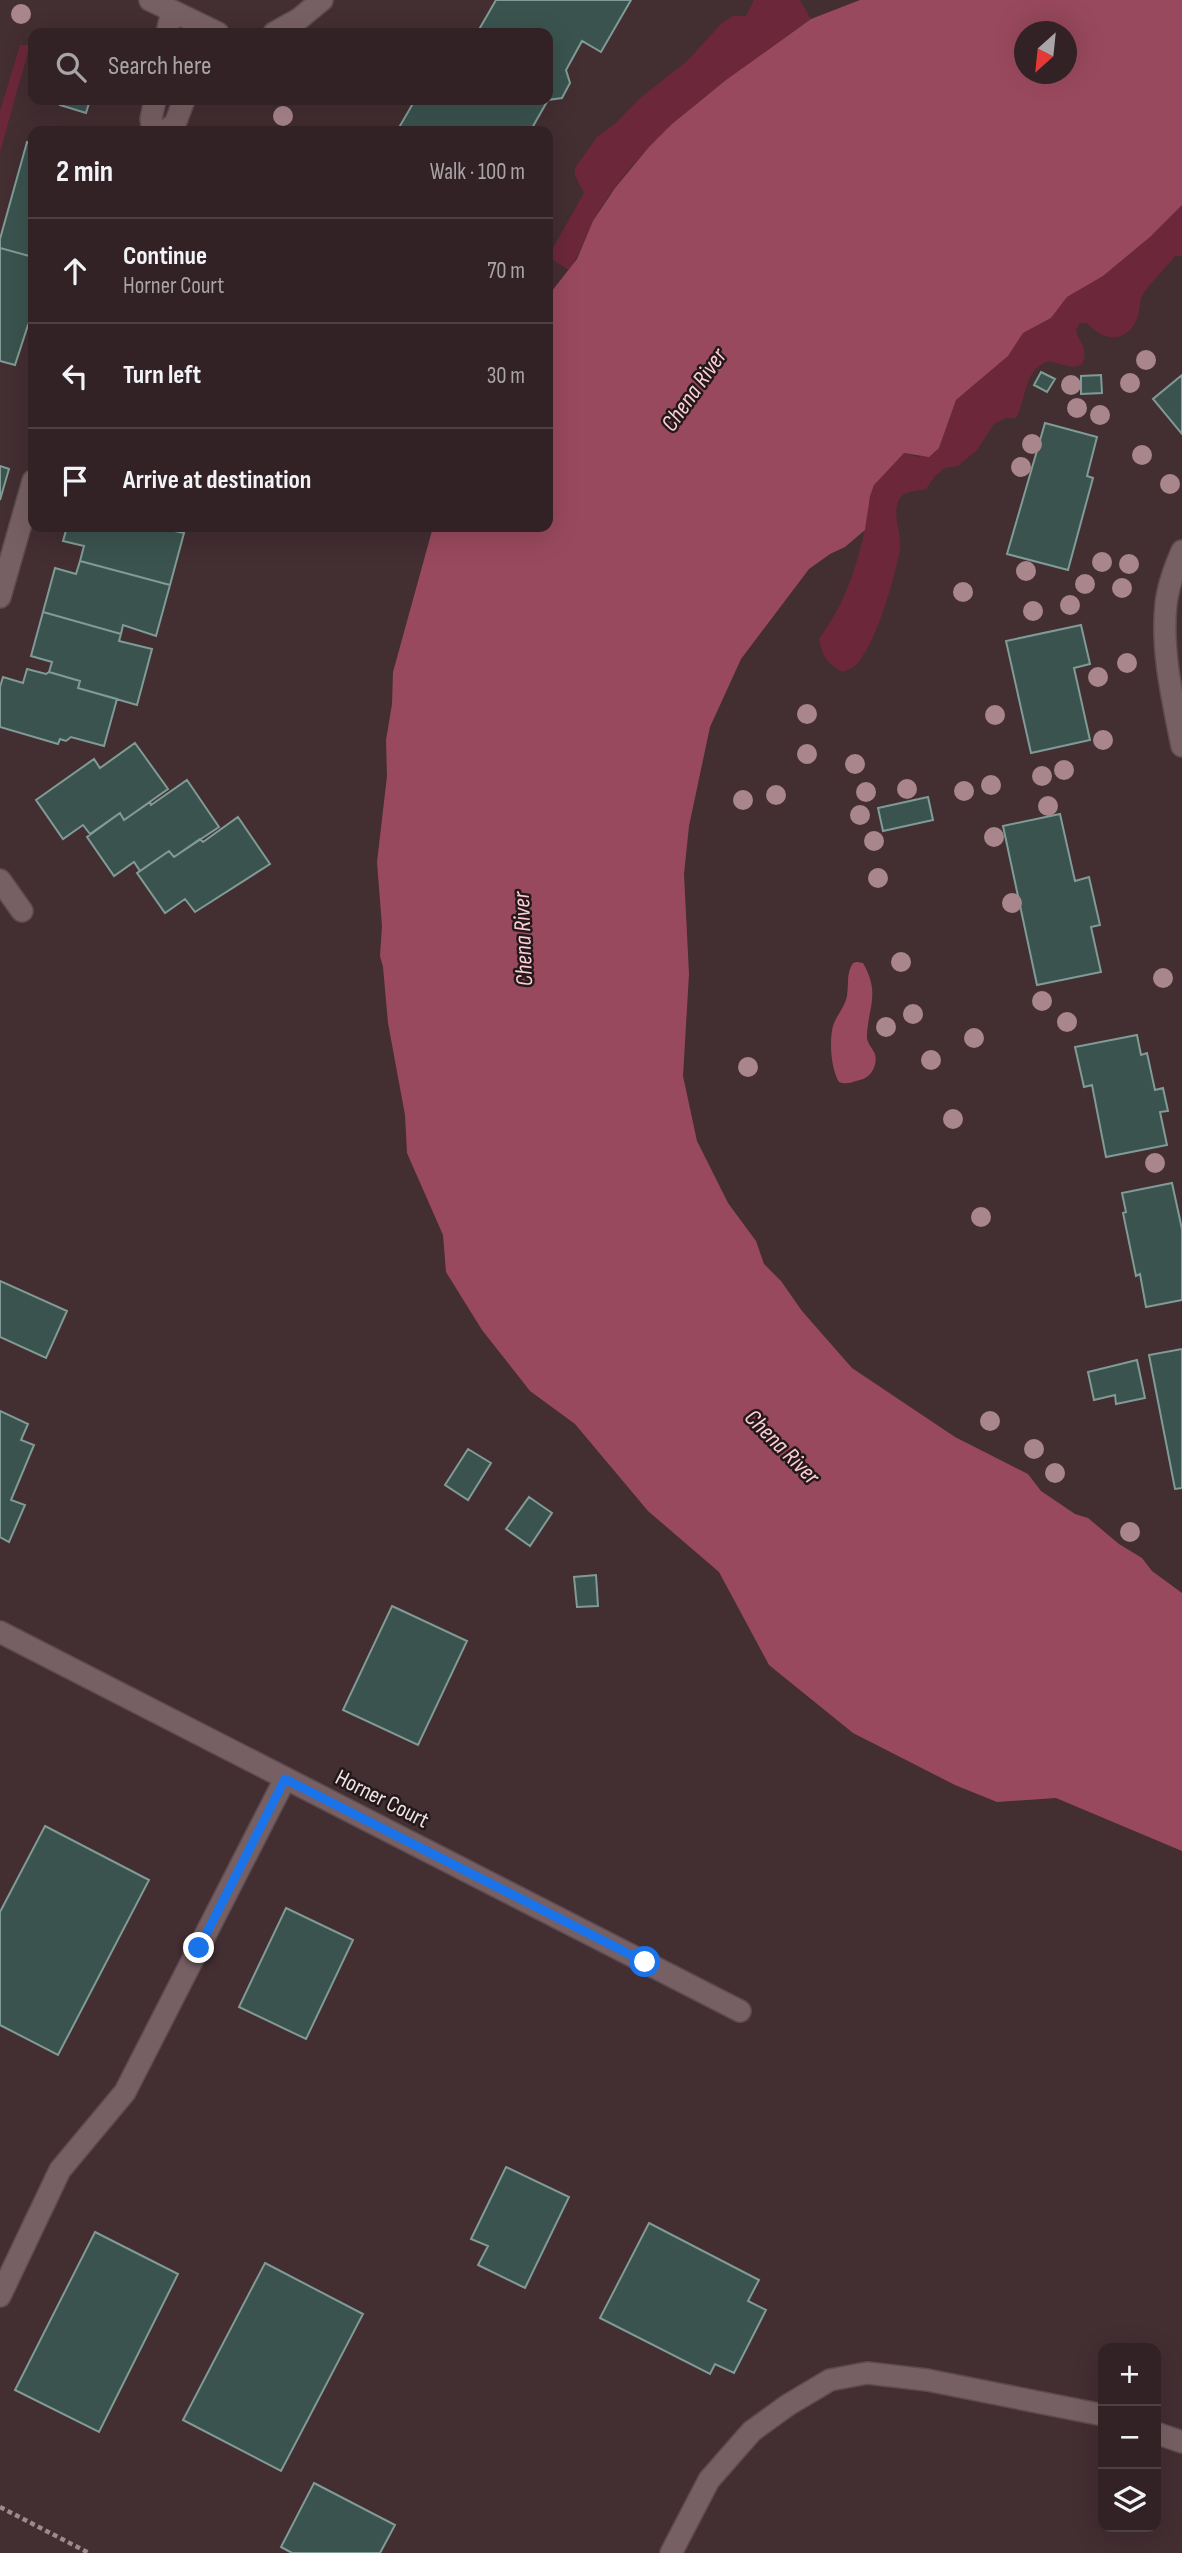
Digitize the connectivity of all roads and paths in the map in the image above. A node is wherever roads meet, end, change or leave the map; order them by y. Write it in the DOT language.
graph roads {
  1 [pos="150,0"];
  2 [pos="322,0"];
  3 [pos="172,11"];
  4 [pos="168,28"];
  5 [pos="202,28"];
  6 [pos="283,28"];
  7 [pos="154,105"];
  8 [pos="182,105"];
  9 [pos="152,126"];
  10 [pos="172,126"];
  11 [pos="28,499"];
  12 [pos="1182,551"];
  13 [pos="0,597"];
  14 [pos="1182,746"];
  15 [pos="0,880"];
  16 [pos="22,911"];
  17 [pos="0,1632"];
  18 [pos="285,1779"];
  19 [pos="740,2011"];
  20 [pos="0,2296"];
  21 [pos="1098,2414"];
  22 [pos="1161,2435"];
  23 [pos="1182,2442"];
  24 [pos="0,2507"];
  25 [pos="89,2553"];
  26 [pos="671,2553"];
  1 -- 3 [label="street"];
  2 -- 6 [label="street"];
  3 -- 4 [label="street"];
  3 -- 5 [label="street"];
  7 -- 9 [label="street"];
  8 -- 10 [label="street"];
  11 -- 13 [label="street"];
  12 -- 14 [label="street"];
  15 -- 16 [label="street"];
  17 -- 18 [label="street, Horner Court"];
  18 -- 19 [label="street, Horner Court"];
  18 -- 20 [label="street"];
  21 -- 26 [label="street"];
  22 -- 23 [label="street"];
  24 -- 25 [label="path"];
}
